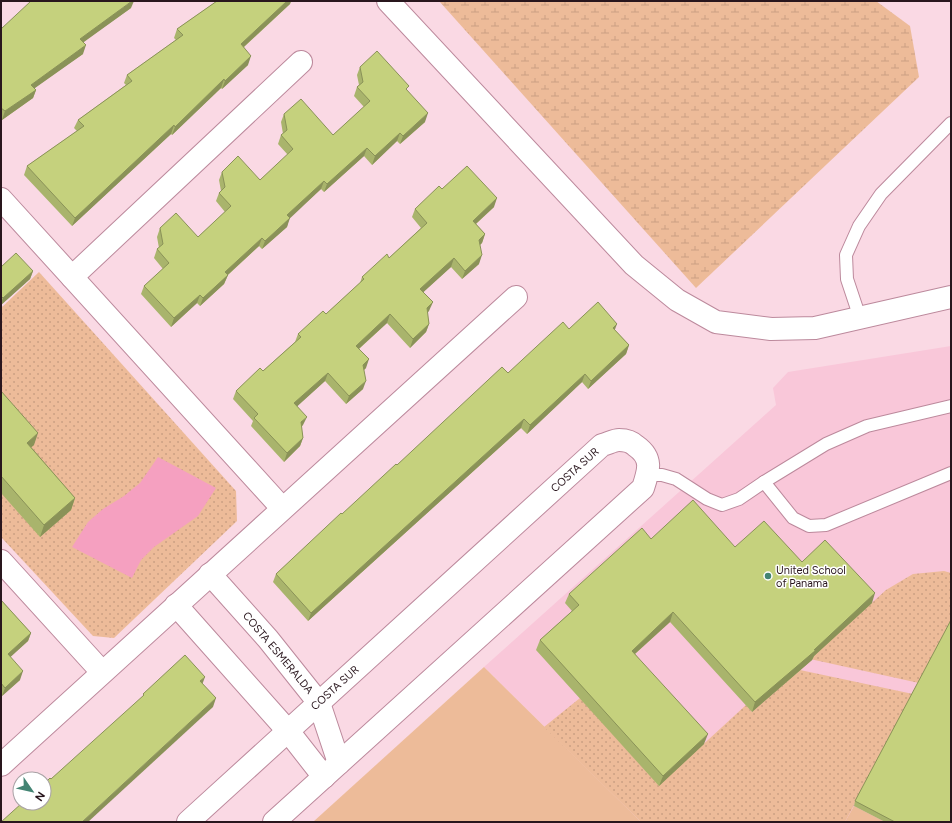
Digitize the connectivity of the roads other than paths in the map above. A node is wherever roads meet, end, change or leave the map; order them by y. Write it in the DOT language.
graph roads {
  1 [pos="388,1"];
  2 [pos="301,62"];
  3 [pos="951,123"];
  4 [pos="1,199"];
  5 [pos="72,277"];
  6 [pos="516,297"];
  7 [pos="951,297"];
  8 [pos="860,318"];
  9 [pos="951,406"];
  10 [pos="951,473"];
  11 [pos="648,475"];
  12 [pos="764,482"];
  13 [pos="282,508"];
  14 [pos="1,561"];
  15 [pos="210,574"];
  16 [pos="176,605"];
  17 [pos="102,672"];
  18 [pos="319,703"];
  19 [pos="288,731"];
  20 [pos="1,765"];
  21 [pos="331,770"];
  22 [pos="188,822"];
  23 [pos="274,822"];
  1 -- 8 [label="street"];
  2 -- 5 [label="street"];
  3 -- 8 [label="lane"];
  4 -- 5 [label="street"];
  5 -- 13 [label="street"];
  6 -- 13 [label="street"];
  7 -- 8 [label="street"];
  9 -- 12 [label="lane"];
  10 -- 12 [label="lane"];
  11 -- 12 [label="lane"];
  11 -- 18 [label="street, COSTA SUR"];
  11 -- 21 [label="street"];
  13 -- 15 [label="street"];
  14 -- 17 [label="street"];
  15 -- 16 [label="street"];
  15 -- 18 [label="street, COSTA ESMERALDA"];
  16 -- 17 [label="street"];
  16 -- 19 [label="street"];
  17 -- 20 [label="street"];
  18 -- 19 [label="street, COSTA SUR"];
  18 -- 21 [label="street, COSTA ESMERALDA"];
  19 -- 21 [label="street"];
  19 -- 22 [label="street, COSTA SUR"];
  21 -- 23 [label="street"];
}
